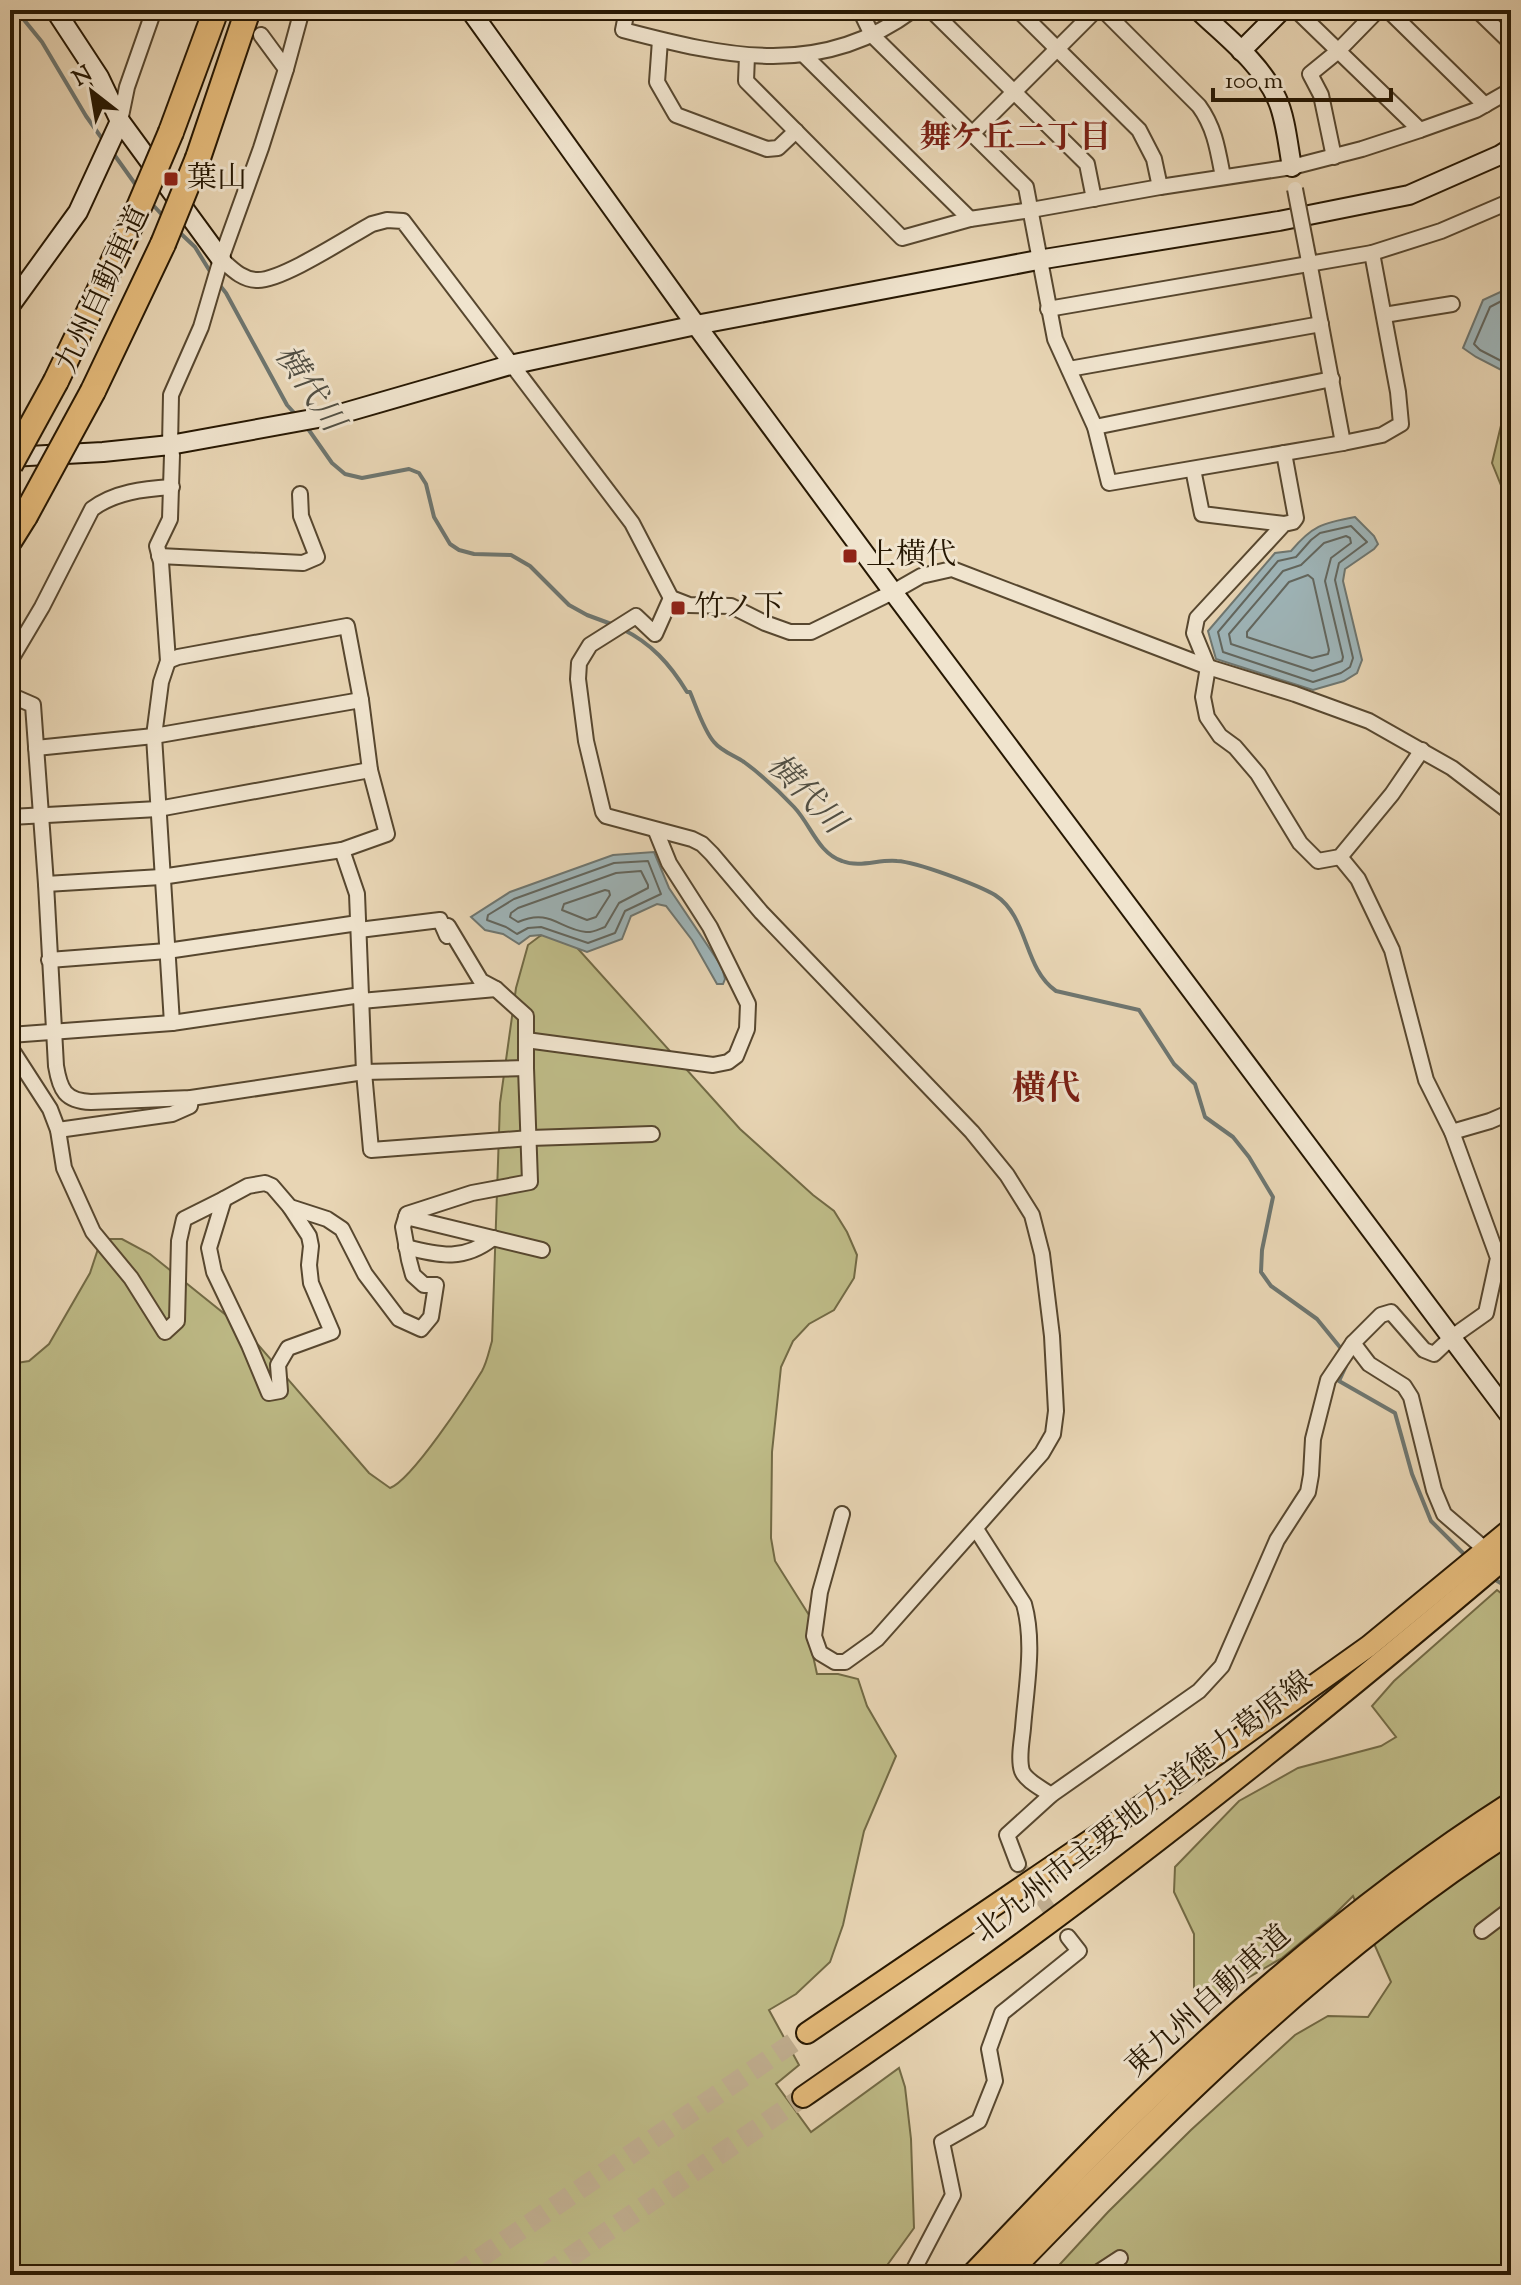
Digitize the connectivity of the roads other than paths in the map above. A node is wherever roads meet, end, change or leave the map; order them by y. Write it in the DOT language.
graph roads {
  1 [pos="55,10"];
  2 [pos="154,10"];
  3 [pos="216,10"];
  4 [pos="248,10"];
  5 [pos="302,10"];
  6 [pos="470,10"];
  7 [pos="627,10"];
  8 [pos="860,10"];
  9 [pos="913,10"];
  10 [pos="931,10"];
  11 [pos="1018,10"];
  12 [pos="1096,10"];
  13 [pos="1103,10"];
  14 [pos="1198,10"];
  15 [pos="1282,10"];
  16 [pos="1296,10"];
  17 [pos="1378,10"];
  18 [pos="1388,10"];
  19 [pos="1477,10"];
  20 [pos="261,35"];
  21 [pos="872,35"];
  22 [pos="660,40"];
  23 [pos="1511,43"];
  24 [pos="1057,49"];
  25 [pos="1241,51"];
  26 [pos="1337,52"];
  27 [pos="804,55"];
  28 [pos="747,56"];
  29 [pos="286,69"];
  30 [pos="1511,90"];
  31 [pos="1014,92"];
  32 [pos="1485,105"];
  33 [pos="120,121"];
  34 [pos="1420,130"];
  35 [pos="796,131"];
  36 [pos="973,133"];
  37 [pos="1511,148"];
  38 [pos="1334,157"];
  39 [pos="1292,167"];
  40 [pos="1223,177"];
  41 [pos="1160,187"];
  42 [pos="1094,199"];
  43 [pos="1511,201"];
  44 [pos="1031,210"];
  45 [pos="970,219"];
  46 [pos="1372,253"];
  47 [pos="221,259"];
  48 [pos="1038,260"];
  49 [pos="1309,260"];
  50 [pos="1452,304"];
  51 [pos="10,306"];
  52 [pos="1048,309"];
  53 [pos="1384,315"];
  54 [pos="1321,324"];
  55 [pos="696,325"];
  56 [pos="510,365"];
  57 [pos="1069,369"];
  58 [pos="1332,379"];
  59 [pos="1095,427"];
  60 [pos="1343,443"];
  61 [pos="170,445"];
  62 [pos="1284,453"];
  63 [pos="10,457"];
  64 [pos="10,465"];
  65 [pos="1193,469"];
  66 [pos="172,487"];
  67 [pos="300,494"];
  68 [pos="1284,524"];
  69 [pos="10,540"];
  70 [pos="159,556"];
  71 [pos="893,592"];
  72 [pos="671,598"];
  73 [pos="10,661"];
  74 [pos="168,661"];
  75 [pos="1208,667"];
  76 [pos="10,695"];
  77 [pos="361,700"];
  78 [pos="154,736"];
  79 [pos="36,748"];
  80 [pos="1422,750"];
  81 [pos="370,770"];
  82 [pos="158,809"];
  83 [pos="1511,813"];
  84 [pos="41,816"];
  85 [pos="10,817"];
  86 [pos="656,831"];
  87 [pos="342,850"];
  88 [pos="1340,857"];
  89 [pos="161,877"];
  90 [pos="46,884"];
  91 [pos="358,927"];
  92 [pos="167,951"];
  93 [pos="49,960"];
  94 [pos="496,989"];
  95 [pos="361,998"];
  96 [pos="172,1023"];
  97 [pos="53,1031"];
  98 [pos="10,1035"];
  99 [pos="526,1040"];
  100 [pos="10,1047"];
  101 [pos="526,1068"];
  102 [pos="364,1072"];
  103 [pos="191,1098"];
  104 [pos="1511,1112"];
  105 [pos="58,1130"];
  106 [pos="1452,1132"];
  107 [pos="652,1134"];
  108 [pos="530,1138"];
  109 [pos="224,1199"];
  110 [pos="290,1207"];
  111 [pos="406,1217"];
  112 [pos="493,1238"];
  113 [pos="406,1247"];
  114 [pos="542,1250"];
  115 [pos="1452,1337"];
  116 [pos="1353,1343"];
  117 [pos="1511,1417"];
  118 [pos="842,1514"];
  119 [pos="976,1529"];
  120 [pos="1511,1529"];
  121 [pos="1479,1544"];
  122 [pos="1511,1553"];
  123 [pos="1051,1795"];
  124 [pos="1511,1805"];
  125 [pos="1511,1830"];
  126 [pos="1018,1864"];
  127 [pos="1511,1909"];
  128 [pos="1482,1931"];
  129 [pos="1068,1937"];
  130 [pos="807,2033"];
  131 [pos="803,2097"];
  132 [pos="1120,2258"];
  133 [pos="911,2275"];
  134 [pos="974,2275"];
  135 [pos="1005,2275"];
  136 [pos="1094,2275"];
  1 -- 33 [label="street"];
  2 -- 33 [label="street"];
  3 -- 64 [label="highway, 九州自動車道, bridge"];
  4 -- 69 [label="highway, 九州自動車道, bridge"];
  5 -- 29 [label="street"];
  6 -- 55 [label="street"];
  7 -- 22 [label="street"];
  8 -- 21 [label="street"];
  9 -- 21 [label="street"];
  10 -- 31 [label="street"];
  11 -- 24 [label="street"];
  12 -- 24 [label="street"];
  13 -- 40 [label="street"];
  14 -- 25 [label="street"];
  15 -- 25 [label="street"];
  16 -- 26 [label="street"];
  17 -- 26 [label="street"];
  18 -- 32 [label="street"];
  19 -- 23 [label="street"];
  20 -- 29 [label="street"];
  21 -- 27 [label="street"];
  21 -- 36 [label="street"];
  22 -- 28 [label="street"];
  22 -- 35 [label="street"];
  24 -- 31 [label="street"];
  24 -- 41 [label="street"];
  25 -- 39 [label="street"];
  26 -- 34 [label="street"];
  26 -- 38 [label="street"];
  27 -- 28 [label="street"];
  27 -- 45 [label="street"];
  28 -- 35 [label="street"];
  29 -- 47 [label="street"];
  30 -- 32 [label="street"];
  31 -- 36 [label="street"];
  31 -- 42 [label="street"];
  32 -- 34 [label="street"];
  33 -- 47 [label="street"];
  33 -- 51 [label="street"];
  34 -- 38 [label="street"];
  35 -- 45 [label="street"];
  36 -- 44 [label="street"];
  37 -- 48 [label="street"];
  38 -- 39 [label="street"];
  39 -- 40 [label="street"];
  39 -- 49 [label="street, bridge"];
  40 -- 41 [label="street"];
  41 -- 42 [label="street"];
  42 -- 44 [label="street"];
  43 -- 46 [label="street"];
  44 -- 45 [label="street"];
  44 -- 48 [label="street"];
  46 -- 49 [label="street"];
  46 -- 53 [label="street"];
  47 -- 56 [label="street"];
  47 -- 61 [label="street"];
  48 -- 52 [label="street"];
  48 -- 55 [label="street"];
  49 -- 52 [label="street"];
  49 -- 54 [label="street"];
  50 -- 53 [label="street"];
  52 -- 57 [label="street"];
  53 -- 60 [label="street"];
  54 -- 57 [label="street"];
  54 -- 58 [label="street"];
  55 -- 56 [label="street"];
  55 -- 71 [label="street"];
  56 -- 61 [label="street"];
  56 -- 72 [label="street"];
  57 -- 59 [label="street"];
  58 -- 59 [label="street"];
  58 -- 60 [label="street"];
  59 -- 65 [label="street"];
  60 -- 62 [label="street"];
  61 -- 63 [label="street"];
  61 -- 66 [label="street"];
  62 -- 65 [label="street"];
  62 -- 68 [label="street"];
  65 -- 68 [label="street"];
  66 -- 70 [label="street"];
  66 -- 73 [label="street"];
  67 -- 70 [label="street"];
  68 -- 75 [label="street"];
  70 -- 74 [label="street"];
  71 -- 72 [label="street"];
  71 -- 75 [label="street"];
  71 -- 115 [label="street"];
  72 -- 86 [label="street"];
  74 -- 77 [label="street"];
  74 -- 78 [label="street"];
  75 -- 80 [label="street"];
  75 -- 88 [label="street"];
  76 -- 79 [label="street"];
  77 -- 78 [label="street"];
  77 -- 81 [label="street"];
  78 -- 79 [label="street"];
  78 -- 82 [label="street"];
  79 -- 84 [label="street"];
  80 -- 83 [label="street"];
  80 -- 88 [label="street"];
  81 -- 82 [label="street"];
  81 -- 87 [label="street"];
  82 -- 84 [label="street"];
  82 -- 89 [label="street"];
  84 -- 85 [label="street"];
  84 -- 90 [label="street"];
  86 -- 99 [label="street"];
  86 -- 119 [label="street"];
  87 -- 89 [label="street"];
  87 -- 91 [label="street"];
  88 -- 106 [label="street"];
  89 -- 90 [label="street"];
  89 -- 92 [label="street"];
  90 -- 93 [label="street"];
  91 -- 92 [label="street"];
  91 -- 94 [label="street"];
  91 -- 95 [label="street"];
  92 -- 93 [label="street"];
  92 -- 96 [label="street"];
  93 -- 97 [label="street"];
  94 -- 95 [label="street"];
  94 -- 99 [label="street"];
  95 -- 96 [label="street"];
  95 -- 102 [label="street"];
  96 -- 97 [label="street"];
  97 -- 98 [label="street"];
  97 -- 103 [label="street"];
  99 -- 101 [label="street"];
  100 -- 105 [label="street"];
  101 -- 102 [label="street"];
  101 -- 108 [label="street"];
  102 -- 103 [label="street"];
  102 -- 108 [label="street"];
  103 -- 105 [label="street"];
  104 -- 106 [label="street"];
  105 -- 109 [label="street"];
  106 -- 115 [label="street"];
  107 -- 108 [label="street"];
  108 -- 111 [label="street"];
  109 -- 110 [label="street"];
  109 -- 110 [label="street"];
  110 -- 113 [label="street"];
  111 -- 112 [label="street"];
  111 -- 113 [label="street"];
  112 -- 113 [label="street"];
  112 -- 114 [label="street"];
  115 -- 116 [label="street"];
  115 -- 117 [label="street"];
  116 -- 121 [label="street"];
  116 -- 123 [label="street"];
  118 -- 119 [label="street"];
  119 -- 123 [label="street"];
  120 -- 130 [label="main road, 北九州市主要地方道徳力葛原線"];
  122 -- 131 [label="main road, 北九州市主要地方道徳力葛原線"];
  123 -- 126 [label="street"];
  124 -- 134 [label="highway, 東九州自動車道"];
  125 -- 135 [label="highway, 東九州自動車道"];
  127 -- 128 [label="street"];
  129 -- 133 [label="street"];
  132 -- 136 [label="street"];
}
